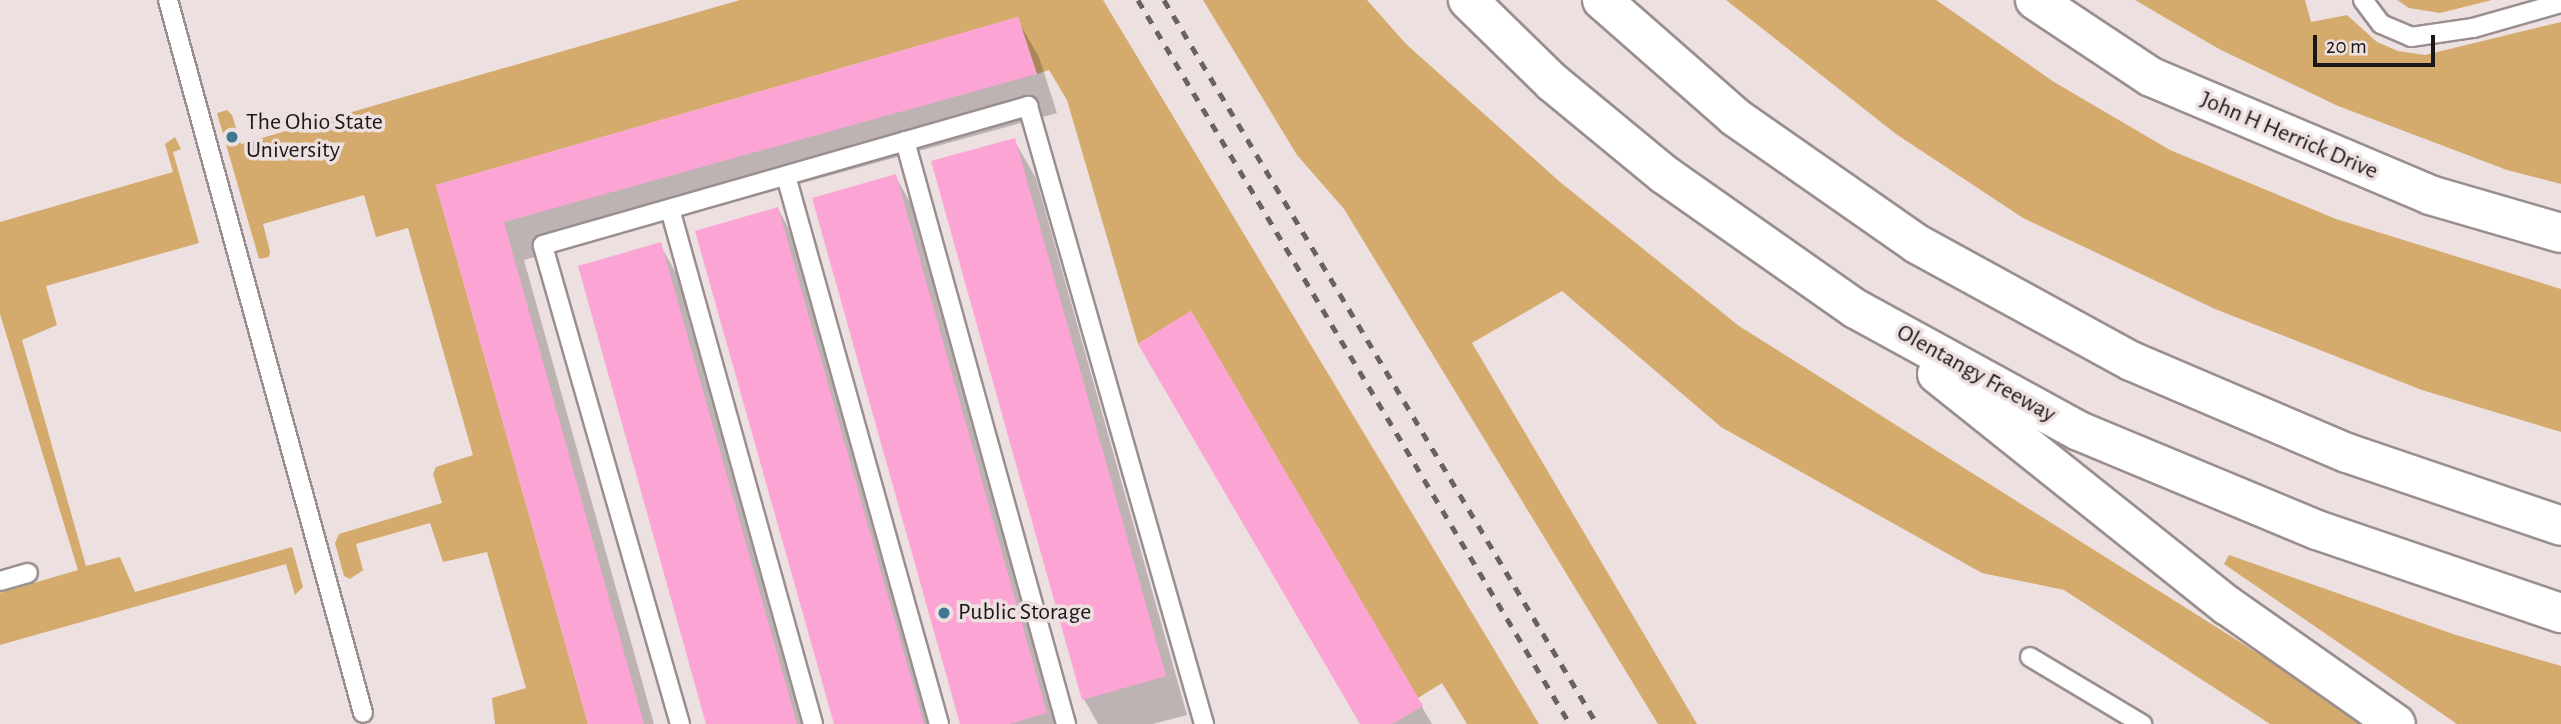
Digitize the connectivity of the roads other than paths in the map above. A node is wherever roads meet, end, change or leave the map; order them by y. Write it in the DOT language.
graph roads {
  1 [pos="168,0"];
  2 [pos="1468,0"];
  3 [pos="1602,0"];
  4 [pos="2035,0"];
  5 [pos="2363,0"];
  6 [pos="2561,3"];
  7 [pos="905,141"];
  8 [pos="786,176"];
  9 [pos="670,209"];
  10 [pos="2561,233"];
  11 [pos="1856,309"];
  12 [pos="2347,453"];
  13 [pos="2561,498"];
  14 [pos="2561,526"];
  15 [pos="27,573"];
  16 [pos="0,581"];
  17 [pos="2561,613"];
  18 [pos="2030,657"];
  19 [pos="363,713"];
  20 [pos="680,724"];
  21 [pos="813,724"];
  22 [pos="939,724"];
  23 [pos="1066,724"];
  24 [pos="1204,724"];
  25 [pos="2142,724"];
  26 [pos="2396,724"];
  1 -- 19 [label="lane"];
  2 -- 11 [label="main road, Olentangy Freeway"];
  3 -- 12 [label="main road"];
  4 -- 10 [label="main road, John H Herrick Drive"];
  5 -- 6 [label="lane"];
  7 -- 8 [label="lane"];
  7 -- 23 [label="lane"];
  7 -- 24 [label="lane"];
  8 -- 9 [label="lane"];
  8 -- 22 [label="lane"];
  9 -- 20 [label="lane"];
  9 -- 21 [label="lane"];
  11 -- 17 [label="main road, Olentangy Freeway"];
  11 -- 26 [label="main road"];
  12 -- 13 [label="main road"];
  12 -- 14 [label="main road"];
  15 -- 16 [label="lane"];
  18 -- 25 [label="lane"];
}
